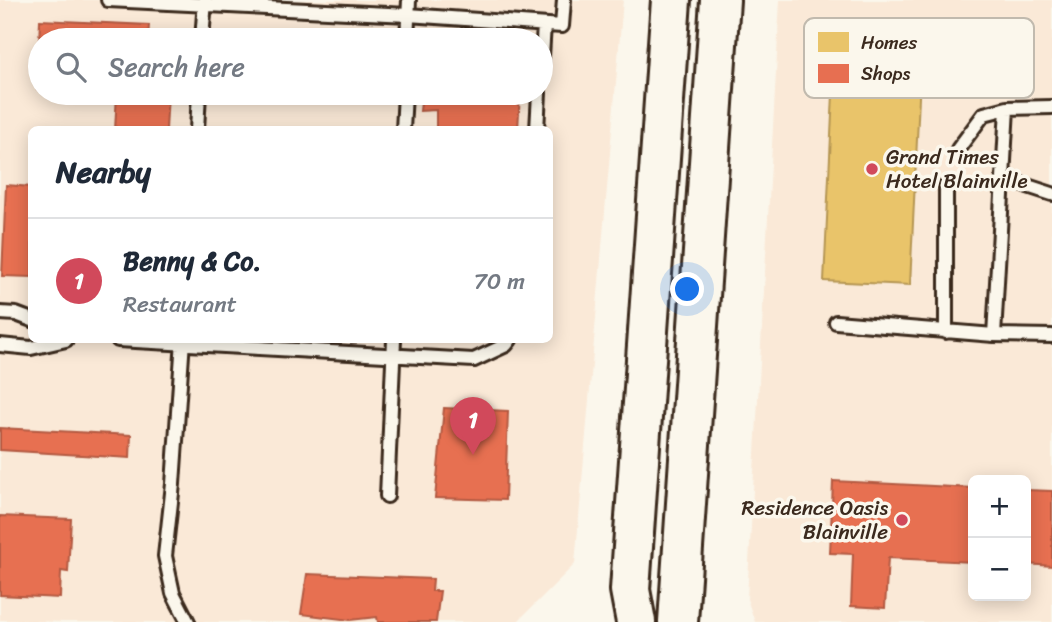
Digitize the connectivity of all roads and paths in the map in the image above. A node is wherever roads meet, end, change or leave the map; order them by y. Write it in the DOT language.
graph roads {
  1 [pos="108,0"];
  2 [pos="409,0"];
  3 [pos="564,0"];
  4 [pos="671,0"];
  5 [pos="720,0"];
  6 [pos="205,2"];
  7 [pos="408,15"];
  8 [pos="544,25"];
  9 [pos="203,28"];
  10 [pos="407,28"];
  11 [pos="544,28"];
  12 [pos="198,105"];
  13 [pos="405,105"];
  14 [pos="539,105"];
  15 [pos="1052,107"];
  16 [pos="1007,108"];
  17 [pos="197,126"];
  18 [pos="404,126"];
  19 [pos="537,126"];
  20 [pos="958,149"];
  21 [pos="1003,178"];
  22 [pos="946,186"];
  23 [pos="1052,194"];
  24 [pos="0,313"];
  25 [pos="28,318"];
  26 [pos="836,322"];
  27 [pos="946,332"];
  28 [pos="994,335"];
  29 [pos="1052,336"];
  30 [pos="53,343"];
  31 [pos="183,343"];
  32 [pos="213,343"];
  33 [pos="394,343"];
  34 [pos="508,343"];
  35 [pos="0,345"];
  36 [pos="394,355"];
  37 [pos="387,496"];
  38 [pos="633,606"];
  39 [pos="188,622"];
  40 [pos="606,622"];
  41 [pos="678,622"];
  1 -- 6 [label="lane"];
  2 -- 7 [label="lane"];
  3 -- 8 [label="lane"];
  4 -- 38 [label="highway"];
  5 -- 41 [label="highway"];
  6 -- 7 [label="lane"];
  6 -- 9 [label="lane"];
  7 -- 8 [label="lane"];
  7 -- 10 [label="lane"];
  8 -- 11 [label="lane"];
  12 -- 17 [label="lane"];
  13 -- 18 [label="lane"];
  14 -- 19 [label="lane"];
  15 -- 16 [label="lane"];
  16 -- 20 [label="lane"];
  16 -- 21 [label="lane"];
  21 -- 23 [label="lane"];
  21 -- 28 [label="lane"];
  22 -- 27 [label="lane"];
  24 -- 25 [label="lane"];
  26 -- 27 [label="lane"];
  27 -- 28 [label="lane"];
  28 -- 29 [label="lane"];
  30 -- 35 [label="lane"];
  31 -- 39 [label="lane"];
  32 -- 36 [label="lane"];
  33 -- 36 [label="lane"];
  34 -- 36 [label="lane"];
  36 -- 37 [label="lane"];
  38 -- 40 [label="highway"];
}
